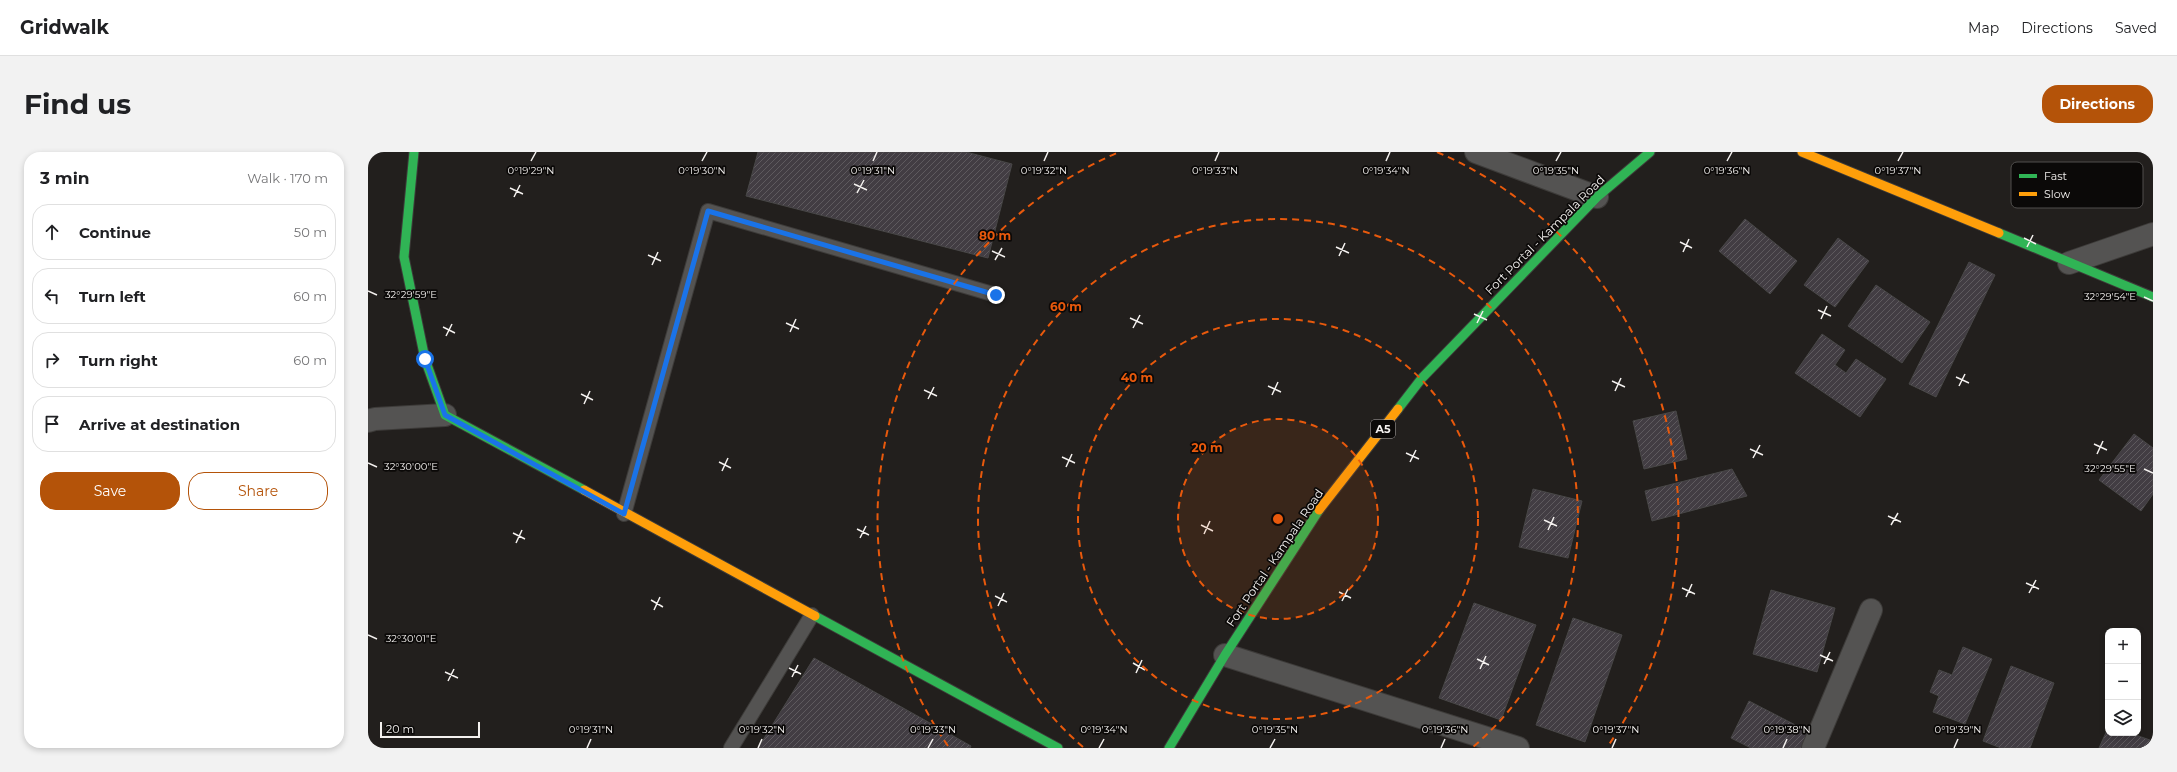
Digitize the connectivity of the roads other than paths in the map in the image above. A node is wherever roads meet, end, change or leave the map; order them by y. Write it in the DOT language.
graph roads {
  1 [pos="414,152"];
  2 [pos="1476,152"];
  3 [pos="1650,152"];
  4 [pos="1802,152"];
  5 [pos="1597,197"];
  6 [pos="2153,234"];
  7 [pos="2069,264"];
  8 [pos="996,295"];
  9 [pos="2153,297"];
  10 [pos="445,415"];
  11 [pos="368,422"];
  12 [pos="624,514"];
  13 [pos="1871,610"];
  14 [pos="812,615"];
  15 [pos="1225,655"];
  16 [pos="731,748"];
  17 [pos="1058,748"];
  18 [pos="1169,748"];
  19 [pos="1518,748"];
  20 [pos="1812,748"];
  1 -- 10 [label="street"];
  2 -- 5 [label="street"];
  3 -- 5 [label="street, Fort Portal - Kampala Road / A5"];
  4 -- 7 [label="street"];
  5 -- 15 [label="street, Fort Portal - Kampala Road / A5"];
  6 -- 7 [label="street"];
  7 -- 9 [label="street"];
  8 -- 12 [label="lane"];
  10 -- 11 [label="street"];
  10 -- 12 [label="street"];
  12 -- 14 [label="street"];
  13 -- 20 [label="street"];
  14 -- 16 [label="lane"];
  14 -- 17 [label="street"];
  15 -- 18 [label="street, Fort Portal - Kampala Road / A5"];
  15 -- 19 [label="street"];
}
